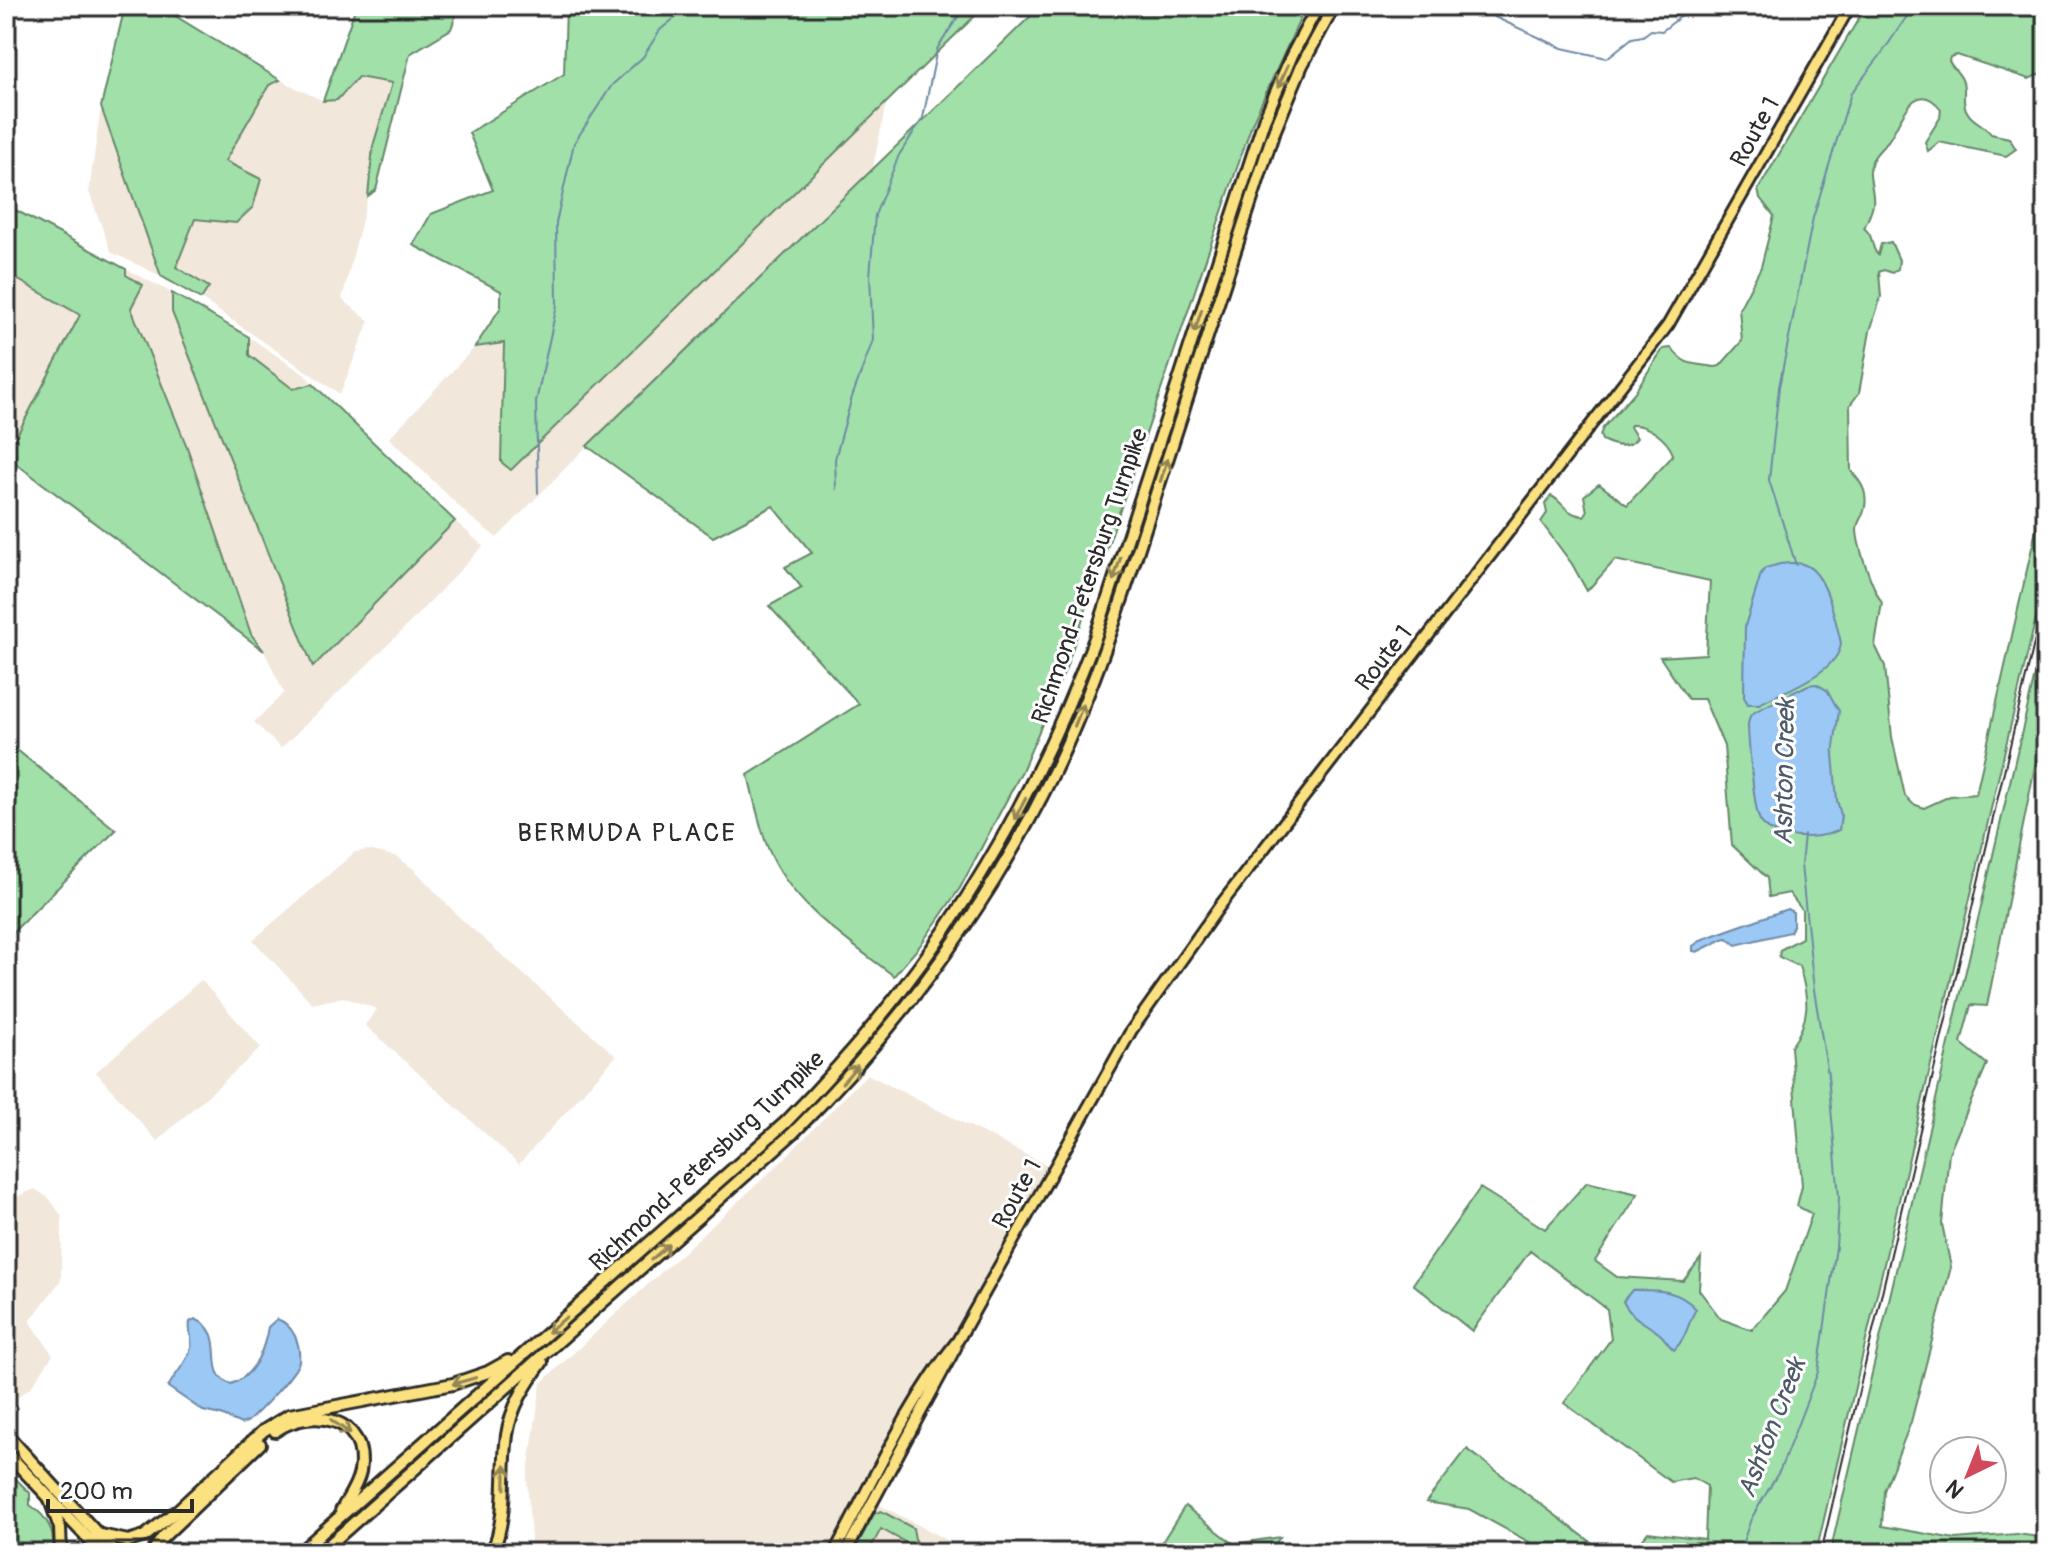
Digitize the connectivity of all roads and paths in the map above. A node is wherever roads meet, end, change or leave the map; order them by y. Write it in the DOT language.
graph roads {
  1 [pos="1318,6"];
  2 [pos="1334,6"];
  3 [pos="1850,6"];
  4 [pos="958,1340"];
  5 [pos="533,1345"];
  6 [pos="555,1345"];
  7 [pos="6,1434"];
  8 [pos="6,1452"];
  9 [pos="48,1494"];
  10 [pos="336,1520"];
  11 [pos="96,1534"];
  12 [pos="61,1553"];
  13 [pos="102,1553"];
  14 [pos="115,1553"];
  15 [pos="152,1553"];
  16 [pos="299,1553"];
  17 [pos="320,1553"];
  18 [pos="492,1553"];
  19 [pos="834,1553"];
  20 [pos="845,1553"];
  1 -- 5 [label="highway, Richmond-Petersburg Turnpike, one-way"];
  6 -- 2 [label="highway, Richmond-Petersburg Turnpike, one-way"];
  3 -- 4 [label="main road, Route 1"];
  4 -- 19 [label="main road, Route 1"];
  4 -- 20 [label="main road, Route 1"];
  5 -- 10 [label="highway, Richmond-Petersburg Turnpike"];
  5 -- 11 [label="highway, one-way"];
  6 -- 17 [label="highway, Richmond-Petersburg Turnpike"];
  18 -- 6 [label="highway, one-way"];
  7 -- 11 [label="highway"];
  8 -- 9 [label="highway"];
  9 -- 12 [label="highway"];
  9 -- 13 [label="highway"];
  15 -- 10 [label="highway, one-way"];
  10 -- 16 [label="highway, Richmond-Petersburg Turnpike"];
  11 -- 14 [label="highway"];
}
